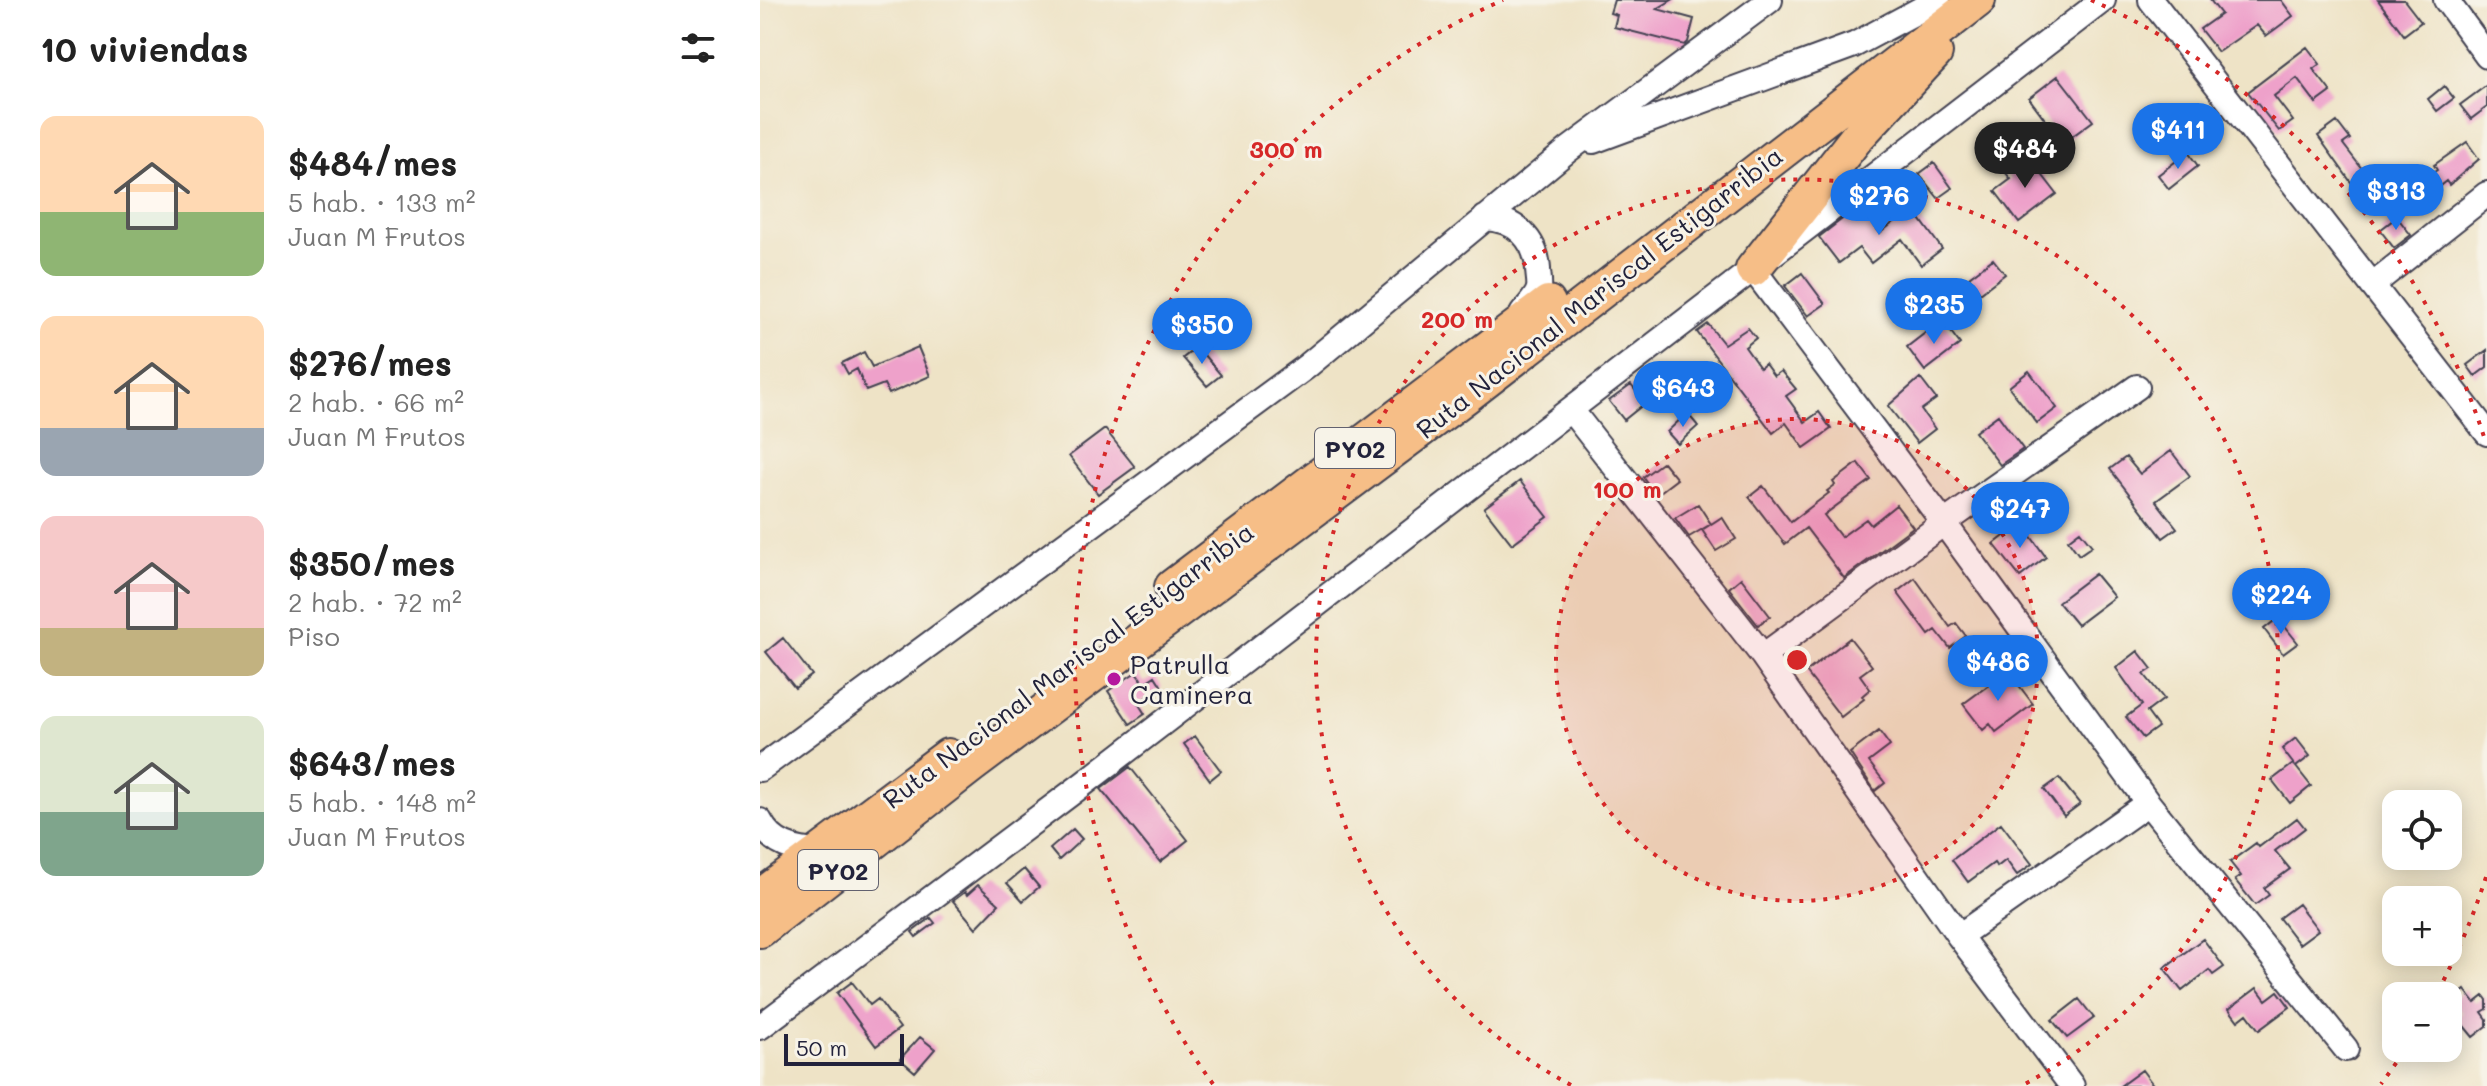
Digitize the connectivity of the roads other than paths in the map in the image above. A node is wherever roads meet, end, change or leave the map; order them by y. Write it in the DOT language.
graph roads {
  1 [pos="1770,0"];
  2 [pos="1938,0"];
  3 [pos="1951,0"];
  4 [pos="1978,0"];
  5 [pos="1984,0"];
  6 [pos="2103,0"];
  7 [pos="2151,0"];
  8 [pos="2446,0"];
  9 [pos="2487,56"];
  10 [pos="1568,150"];
  11 [pos="2487,194"];
  12 [pos="1485,218"];
  13 [pos="1753,269"];
  14 [pos="2372,285"];
  15 [pos="1512,330"];
  16 [pos="2137,387"];
  17 [pos="1571,410"];
  18 [pos="2487,433"];
  19 [pos="1944,523"];
  20 [pos="1763,656"];
  21 [pos="760,769"];
  22 [pos="2148,803"];
  23 [pos="760,821"];
  24 [pos="820,852"];
  25 [pos="760,897"];
  26 [pos="760,930"];
  27 [pos="1959,936"];
  28 [pos="760,1027"];
  29 [pos="2346,1049"];
  30 [pos="2072,1086"];
  1 -- 10 [label="street"];
  2 -- 10 [label="street"];
  3 -- 15 [label="highway, Ruta Nacional Mariscal Estigarribia / PY02"];
  4 -- 26 [label="highway, Ruta Nacional Mariscal Estigarribia / PY02"];
  5 -- 13 [label="highway"];
  6 -- 13 [label="street"];
  7 -- 14 [label="street"];
  8 -- 9 [label="street"];
  10 -- 12 [label="street"];
  11 -- 14 [label="street"];
  12 -- 15 [label="street"];
  12 -- 21 [label="street"];
  13 -- 17 [label="street"];
  13 -- 19 [label="street"];
  14 -- 18 [label="street"];
  15 -- 24 [label="highway, Ruta Nacional Mariscal Estigarribia / PY02"];
  16 -- 19 [label="street"];
  17 -- 20 [label="street"];
  17 -- 28 [label="street"];
  19 -- 20 [label="street"];
  19 -- 22 [label="street"];
  20 -- 27 [label="street"];
  22 -- 27 [label="street"];
  22 -- 29 [label="street"];
  23 -- 24 [label="street"];
  24 -- 25 [label="highway, Ruta Nacional Mariscal Estigarribia / PY02"];
  27 -- 30 [label="street"];
}
